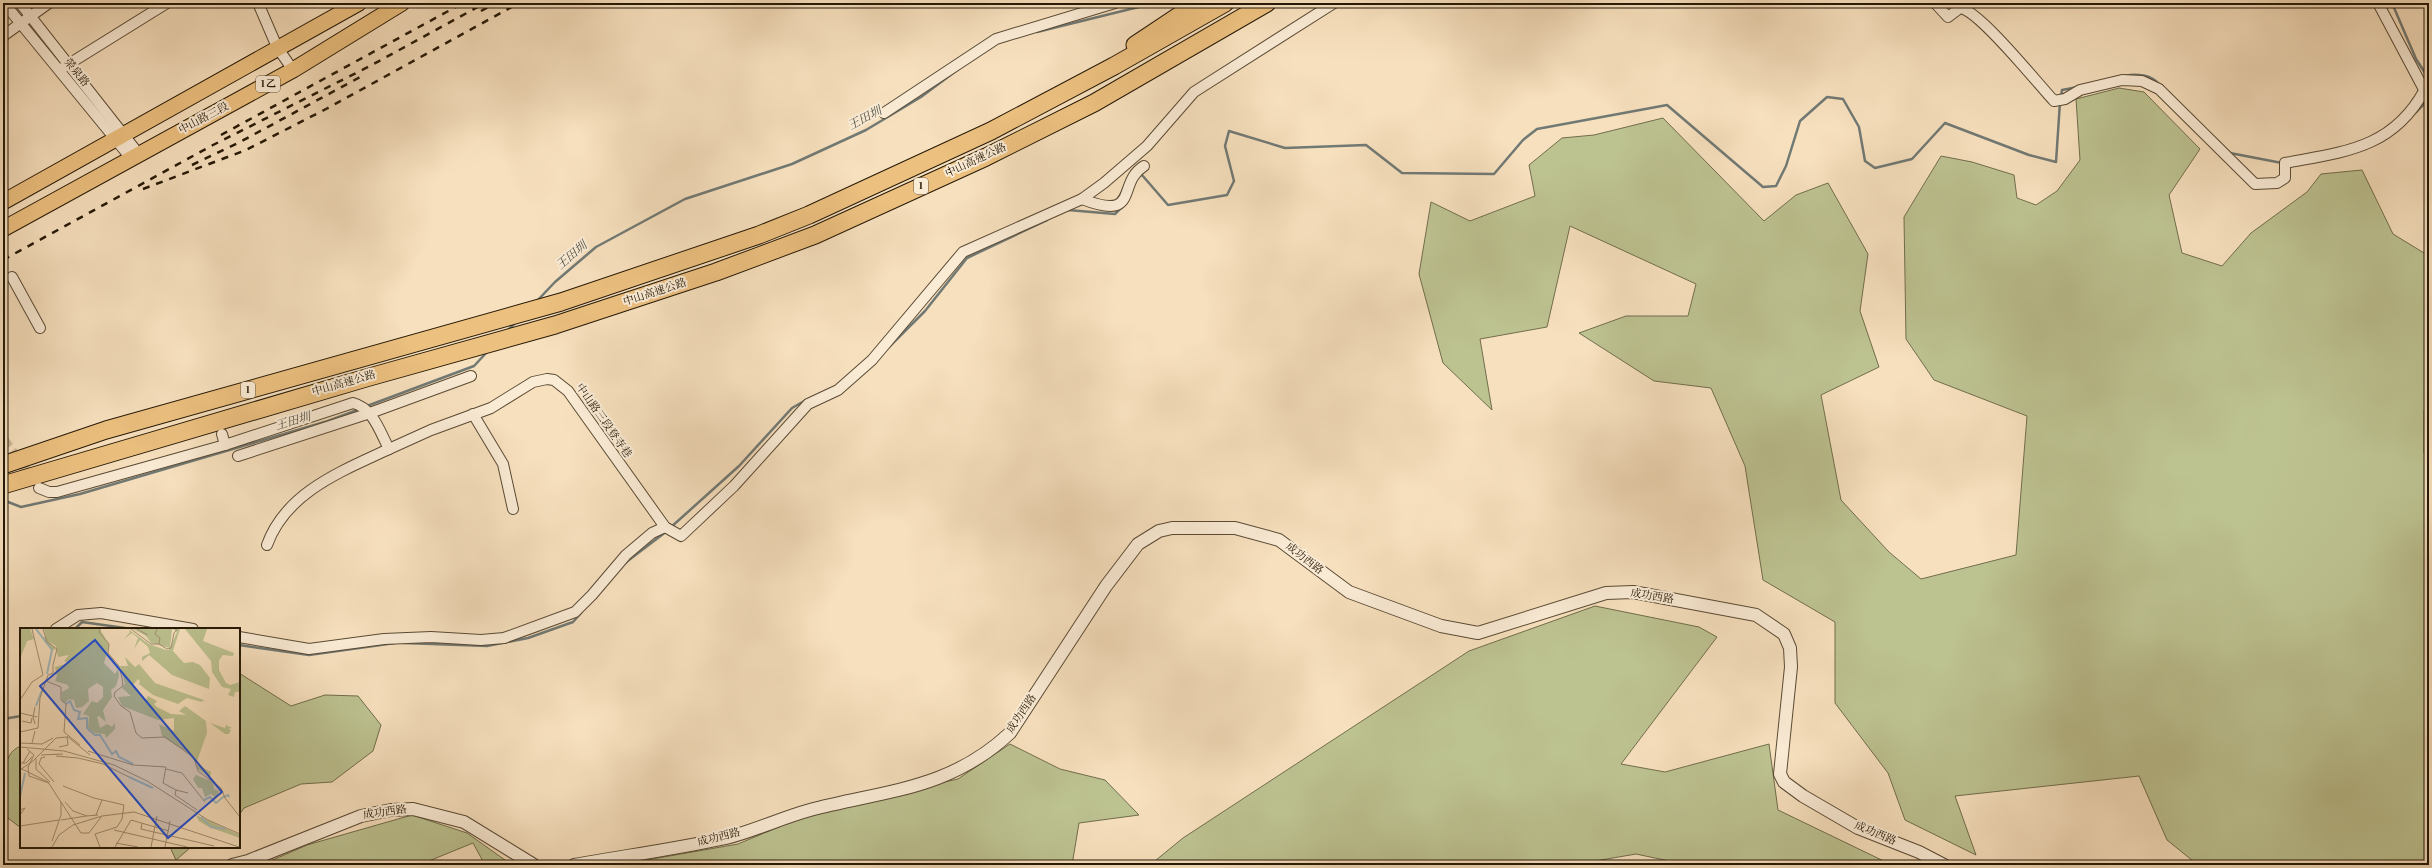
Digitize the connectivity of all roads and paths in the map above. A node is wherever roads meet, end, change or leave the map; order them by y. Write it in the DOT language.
graph roads {
  1 [pos="4,3"];
  2 [pos="20,3"];
  3 [pos="48,3"];
  4 [pos="167,3"];
  5 [pos="258,3"];
  6 [pos="359,3"];
  7 [pos="402,3"];
  8 [pos="1115,3"];
  9 [pos="1198,3"];
  10 [pos="1225,3"];
  11 [pos="1267,3"];
  12 [pos="1334,3"];
  13 [pos="1935,3"];
  14 [pos="2378,3"];
  15 [pos="30,16"];
  16 [pos="20,24"];
  17 [pos="3,36"];
  18 [pos="277,47"];
  19 [pos="69,64"];
  20 [pos="1114,66"];
  21 [pos="59,70"];
  22 [pos="293,70"];
  23 [pos="2427,95"];
  24 [pos="884,113"];
  25 [pos="119,136"];
  26 [pos="134,155"];
  27 [pos="1144,166"];
  28 [pos="1082,199"];
  29 [pos="3,202"];
  30 [pos="3,229"];
  31 [pos="12,277"];
  32 [pos="40,328"];
  33 [pos="471,376"];
  34 [pos="370,413"];
  35 [pos="473,414"];
  36 [pos="222,434"];
  37 [pos="225,445"];
  38 [pos="389,449"];
  39 [pos="238,456"];
  40 [pos="3,465"];
  41 [pos="3,485"];
  42 [pos="39,488"];
  43 [pos="513,509"];
  44 [pos="668,529"];
  45 [pos="267,545"];
  46 [pos="58,628"];
  47 [pos="187,628"];
  48 [pos="240,637"];
  49 [pos="232,865"];
  50 [pos="534,865"];
  51 [pos="574,865"];
  52 [pos="1944,865"];
  1 -- 16 [label="street, 榮泉路"];
  2 -- 15 [label="street, 榮泉路"];
  3 -- 15 [label="street"];
  4 -- 19 [label="street"];
  5 -- 18 [label="street"];
  6 -- 18 [label="main road, 1乙"];
  7 -- 22 [label="main road, 中山路三段 / 1乙"];
  8 -- 24 [label="street"];
  9 -- 20 [label="highway"];
  10 -- 20 [label="highway, 中山高速公路 / 1"];
  11 -- 41 [label="highway, 中山高速公路 / 1"];
  12 -- 28 [label="street"];
  13 -- 23 [label="street"];
  14 -- 23 [label="street"];
  15 -- 16 [label="street"];
  15 -- 19 [label="street, 榮泉路"];
  16 -- 17 [label="street"];
  16 -- 21 [label="street, 榮泉路"];
  18 -- 22 [label="street"];
  18 -- 25 [label="main road, 1乙"];
  19 -- 21 [label="street"];
  19 -- 25 [label="street, 榮泉路"];
  20 -- 40 [label="highway, 中山高速公路 / 1"];
  21 -- 25 [label="street, 榮泉路"];
  22 -- 26 [label="main road, 中山路三段 / 1乙"];
  25 -- 26 [label="street, 榮泉路"];
  25 -- 29 [label="main road, 1乙"];
  26 -- 30 [label="main road, 中山路三段 / 1乙"];
  27 -- 28 [label="street"];
  28 -- 44 [label="street"];
  31 -- 32 [label="street"];
  33 -- 34 [label="street"];
  34 -- 37 [label="street"];
  34 -- 38 [label="street"];
  34 -- 39 [label="street"];
  35 -- 38 [label="street, 中山路三段登寺巷"];
  35 -- 43 [label="street"];
  35 -- 44 [label="street, 中山路三段登寺巷"];
  36 -- 37 [label="street"];
  37 -- 42 [label="street"];
  38 -- 45 [label="street, 中山路三段登寺巷"];
  44 -- 48 [label="street"];
  46 -- 47 [label="street"];
  49 -- 50 [label="street, 成功西路"];
  51 -- 52 [label="street, 成功西路"];
}
